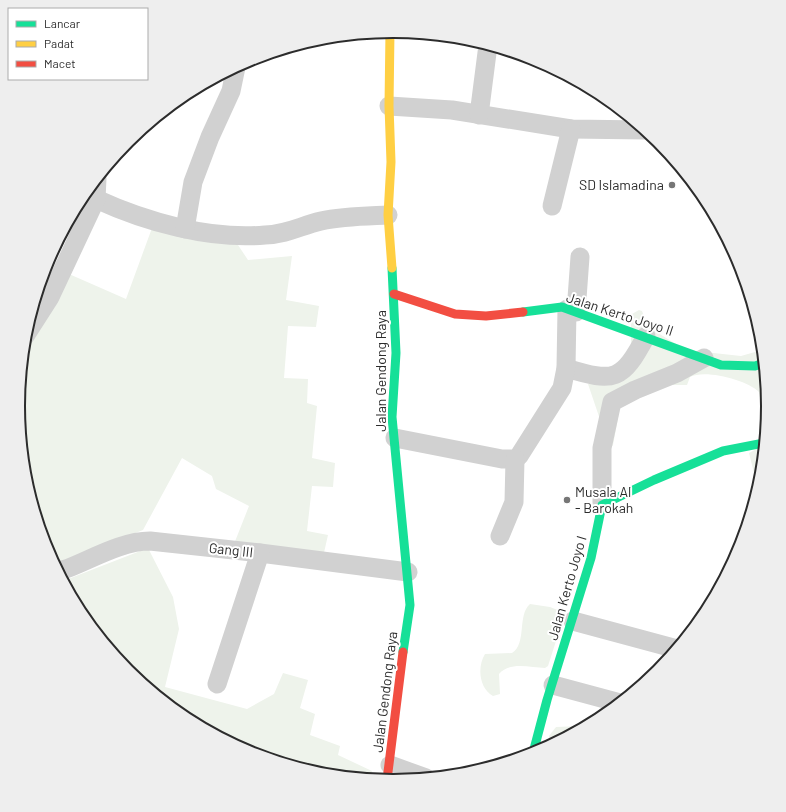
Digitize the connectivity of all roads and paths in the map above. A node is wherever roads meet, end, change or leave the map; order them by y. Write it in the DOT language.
graph roads {
  1 [pos="390,38"];
  2 [pos="487,51"];
  3 [pos="235,74"];
  4 [pos="389,106"];
  5 [pos="479,115"];
  6 [pos="571,129"];
  7 [pos="637,130"];
  8 [pos="96,189"];
  9 [pos="90,197"];
  10 [pos="552,206"];
  11 [pos="388,215"];
  12 [pos="184,229"];
  13 [pos="580,257"];
  14 [pos="394,294"];
  15 [pos="572,310"];
  16 [pos="36,319"];
  17 [pos="646,336"];
  18 [pos="704,358"];
  19 [pos="759,365"];
  20 [pos="566,368"];
  21 [pos="395,438"];
  22 [pos="759,444"];
  23 [pos="515,459"];
  24 [pos="602,505"];
  25 [pos="500,536"];
  26 [pos="260,553"];
  27 [pos="63,570"];
  28 [pos="408,572"];
  29 [pos="573,621"];
  30 [pos="671,647"];
  31 [pos="217,684"];
  32 [pos="553,685"];
  33 [pos="613,701"];
  34 [pos="536,745"];
  35 [pos="389,773"];
  1 -- 4 [label="street, Jalan Gendong Raya"];
  2 -- 5 [label="street"];
  3 -- 12 [label="street"];
  4 -- 5 [label="street"];
  4 -- 11 [label="street, Jalan Gendong Raya"];
  5 -- 6 [label="street"];
  6 -- 7 [label="street"];
  6 -- 10 [label="street"];
  8 -- 12 [label="street"];
  9 -- 16 [label="street"];
  11 -- 12 [label="street"];
  11 -- 14 [label="street, Jalan Gendong Raya"];
  13 -- 15 [label="street"];
  14 -- 15 [label="street, Jalan Kerto Joyo II"];
  14 -- 21 [label="street, Jalan Gendong Raya"];
  15 -- 17 [label="street, Jalan Kerto Joyo II"];
  15 -- 20 [label="street"];
  17 -- 18 [label="street, Jalan Kerto Joyo II"];
  17 -- 20 [label="street"];
  18 -- 19 [label="street, Jalan Kerto Joyo II"];
  18 -- 24 [label="street"];
  20 -- 23 [label="street"];
  21 -- 23 [label="street"];
  21 -- 28 [label="street, Jalan Gendong Raya"];
  22 -- 24 [label="street"];
  23 -- 25 [label="street"];
  24 -- 29 [label="street, Jalan Kerto Joyo I"];
  26 -- 27 [label="street, Gang III"];
  26 -- 28 [label="street, Gang III"];
  26 -- 31 [label="street"];
  28 -- 35 [label="street, Jalan Gendong Raya"];
  29 -- 30 [label="street"];
  29 -- 32 [label="street, Jalan Kerto Joyo I"];
  32 -- 33 [label="street"];
  32 -- 34 [label="street, Jalan Kerto Joyo I"];
}
